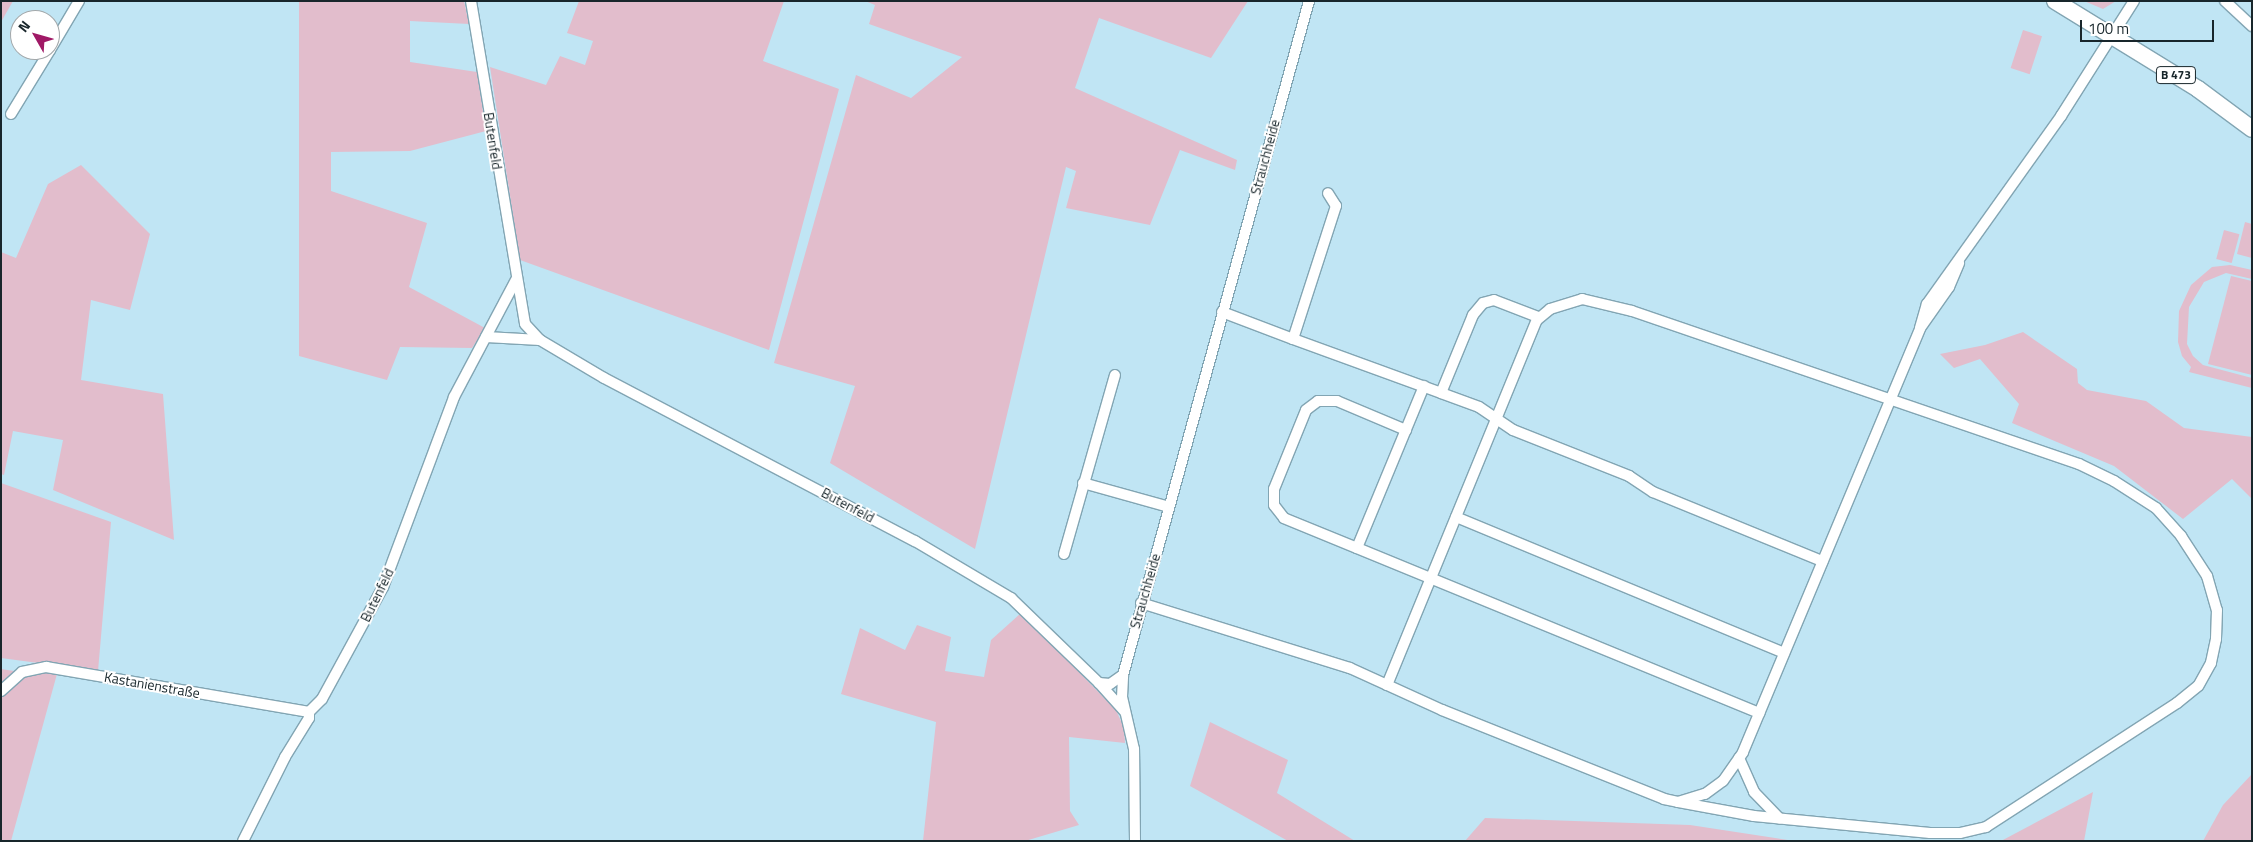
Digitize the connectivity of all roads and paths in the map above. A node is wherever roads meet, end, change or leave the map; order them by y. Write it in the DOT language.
graph roads {
  1 [pos="79,1"];
  2 [pos="471,1"];
  3 [pos="1309,1"];
  4 [pos="2055,1"];
  5 [pos="2134,1"];
  6 [pos="2225,1"];
  7 [pos="2252,26"];
  8 [pos="60,33"];
  9 [pos="2111,33"];
  10 [pos="44,60"];
  11 [pos="11,114"];
  12 [pos="2252,129"];
  13 [pos="1328,193"];
  14 [pos="516,280"];
  15 [pos="1222,312"];
  16 [pos="1538,317"];
  17 [pos="486,337"];
  18 [pos="1293,339"];
  19 [pos="540,340"];
  20 [pos="1115,375"];
  21 [pos="1424,386"];
  22 [pos="1441,393"];
  23 [pos="1889,400"];
  24 [pos="1496,419"];
  25 [pos="1406,430"];
  26 [pos="1083,483"];
  27 [pos="1169,507"];
  28 [pos="1456,517"];
  29 [pos="1357,548"];
  30 [pos="1064,554"];
  31 [pos="1822,562"];
  32 [pos="1431,577"];
  33 [pos="1141,603"];
  34 [pos="1784,652"];
  35 [pos="1122,675"];
  36 [pos="1099,683"];
  37 [pos="1387,685"];
  38 [pos="1,691"];
  39 [pos="309,712"];
  40 [pos="1125,712"];
  41 [pos="1759,713"];
  42 [pos="1740,758"];
  43 [pos="1678,802"];
  44 [pos="1780,819"];
  45 [pos="243,841"];
  46 [pos="1135,841"];
  1 -- 8 [label="street"];
  2 -- 14 [label="street, Butenfeld"];
  3 -- 15 [label="street, Strauchheide"];
  4 -- 9 [label="main road, B 473"];
  5 -- 9 [label="street"];
  6 -- 7 [label="street"];
  9 -- 12 [label="main road, B 473"];
  9 -- 23 [label="street"];
  10 -- 11 [label="street"];
  13 -- 18 [label="street"];
  14 -- 17 [label="street, Butenfeld"];
  14 -- 19 [label="street, Butenfeld"];
  15 -- 18 [label="street"];
  15 -- 27 [label="street, Strauchheide"];
  16 -- 22 [label="street"];
  16 -- 23 [label="street"];
  16 -- 24 [label="street"];
  17 -- 19 [label="street, Butenfeld"];
  17 -- 39 [label="street, Butenfeld"];
  18 -- 21 [label="street"];
  19 -- 36 [label="street, Butenfeld"];
  20 -- 26 [label="street"];
  21 -- 22 [label="street"];
  21 -- 25 [label="street"];
  22 -- 24 [label="street"];
  23 -- 31 [label="street"];
  23 -- 44 [label="street"];
  24 -- 28 [label="street"];
  24 -- 31 [label="street"];
  25 -- 29 [label="street"];
  25 -- 29 [label="street"];
  26 -- 27 [label="street"];
  26 -- 30 [label="street"];
  27 -- 33 [label="street, Strauchheide"];
  28 -- 32 [label="street"];
  28 -- 34 [label="street"];
  29 -- 32 [label="street"];
  31 -- 34 [label="street"];
  32 -- 37 [label="street"];
  32 -- 41 [label="street"];
  33 -- 35 [label="street, Strauchheide"];
  33 -- 37 [label="street"];
  34 -- 41 [label="street"];
  35 -- 36 [label="street"];
  35 -- 40 [label="street, Strauchheide"];
  36 -- 40 [label="street, Butenfeld"];
  37 -- 43 [label="street"];
  38 -- 39 [label="street, Kastanienstraße"];
  39 -- 45 [label="street, Butenfeld"];
  40 -- 46 [label="street, Strauchheide"];
  41 -- 42 [label="street"];
  42 -- 43 [label="street"];
  42 -- 44 [label="street"];
  43 -- 44 [label="street"];
}
